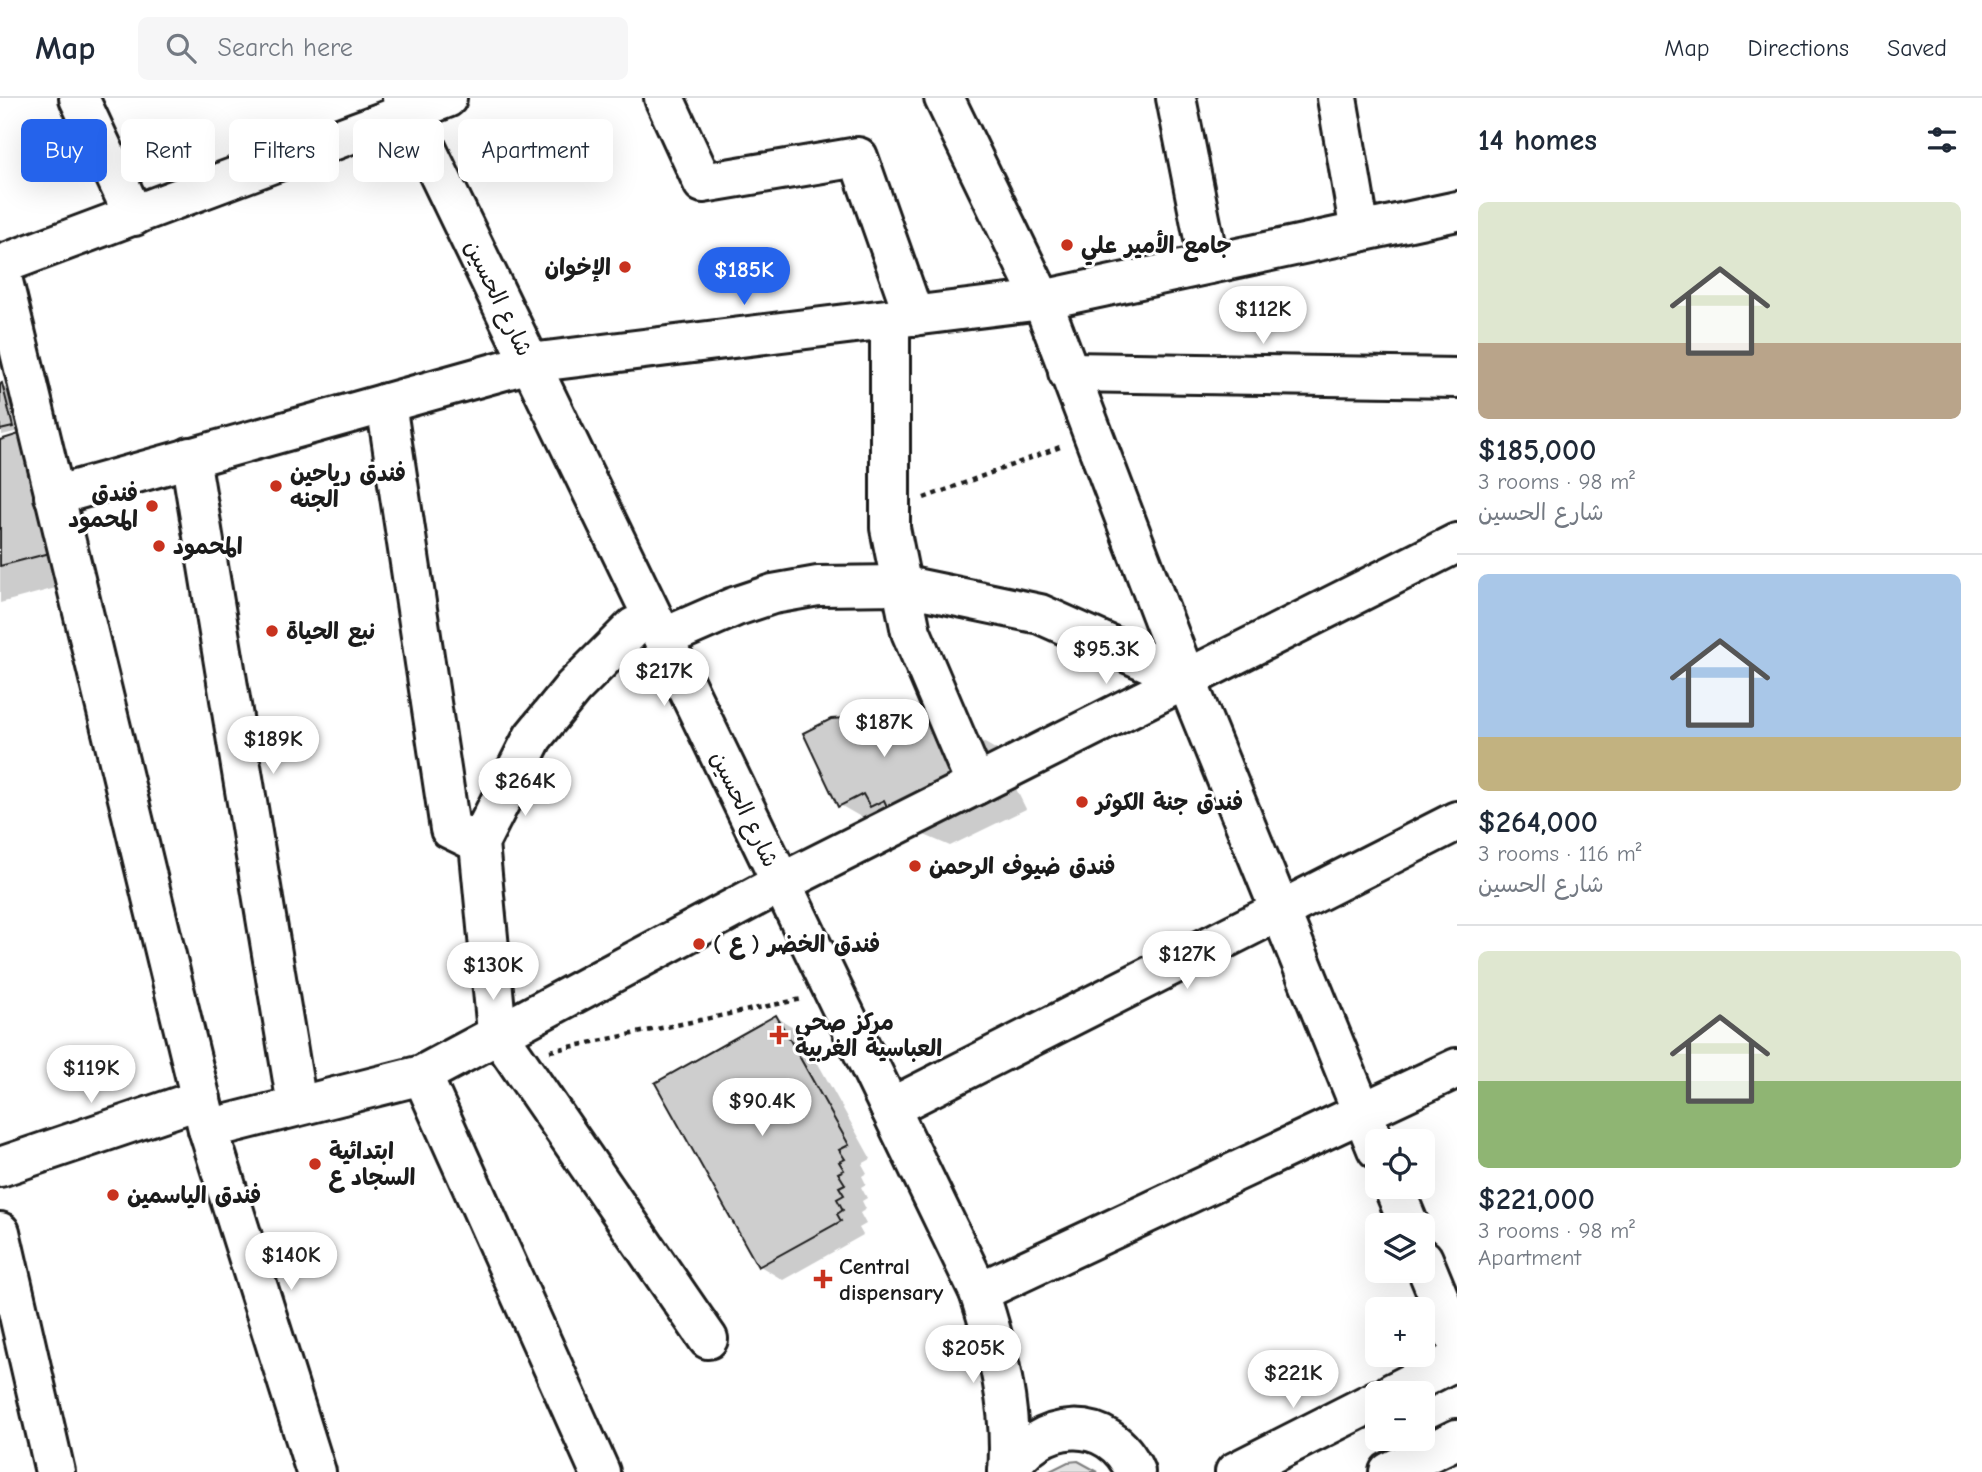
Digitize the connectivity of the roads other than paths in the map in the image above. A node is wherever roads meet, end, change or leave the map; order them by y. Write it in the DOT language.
graph roads {
  1 [pos="79,98"];
  2 [pos="447,98"];
  3 [pos="664,98"];
  4 [pos="944,98"];
  5 [pos="1176,98"];
  6 [pos="1338,98"];
  7 [pos="406,106"];
  8 [pos="1457,211"];
  9 [pos="134,216"];
  10 [pos="1360,232"];
  11 [pos="1209,264"];
  12 [pos="0,267"];
  13 [pos="1042,300"];
  14 [pos="902,317"];
  15 [pos="530,363"];
  16 [pos="1069,372"];
  17 [pos="1457,378"];
  18 [pos="386,403"];
  19 [pos="190,457"];
  20 [pos="54,496"];
  21 [pos="1457,543"];
  22 [pos="901,585"];
  23 [pos="648,633"];
  24 [pos="1186,679"];
  25 [pos="976,785"];
  26 [pos="1457,821"];
  27 [pos="479,843"];
  28 [pos="781,883"];
  29 [pos="1282,909"];
  30 [pos="506,1045"];
  31 [pos="1457,1068"];
  32 [pos="422,1075"];
  33 [pos="297,1105"];
  34 [pos="890,1108"];
  35 [pos="1362,1112"];
  36 [pos="205,1114"];
  37 [pos="1369,1129"];
  38 [pos="0,1167"];
  39 [pos="0,1232"];
  40 [pos="1433,1283"];
  41 [pos="979,1293"];
  42 [pos="708,1339"];
  43 [pos="1457,1342"];
  44 [pos="1457,1360"];
  45 [pos="1416,1381"];
  46 [pos="1365,1406"];
  47 [pos="1457,1440"];
  48 [pos="55,1472"];
  49 [pos="316,1472"];
  50 [pos="600,1472"];
  51 [pos="1008,1472"];
  52 [pos="1135,1472"];
  53 [pos="1235,1472"];
  54 [pos="1390,1472"];
  1 -- 9 [label="street"];
  2 -- 7 [label="street"];
  3 -- 14 [label="street"];
  4 -- 13 [label="street"];
  5 -- 11 [label="street"];
  6 -- 10 [label="street"];
  7 -- 9 [label="street"];
  7 -- 15 [label="street, شارع الحسين"];
  8 -- 10 [label="street"];
  9 -- 12 [label="street"];
  10 -- 11 [label="street"];
  11 -- 13 [label="street"];
  12 -- 20 [label="street"];
  13 -- 14 [label="street"];
  13 -- 16 [label="street"];
  14 -- 15 [label="street"];
  14 -- 22 [label="street"];
  15 -- 18 [label="street"];
  15 -- 23 [label="street, شارع الحسين"];
  16 -- 17 [label="street"];
  16 -- 24 [label="street"];
  18 -- 19 [label="street"];
  18 -- 27 [label="street"];
  19 -- 20 [label="street"];
  19 -- 33 [label="street"];
  20 -- 36 [label="street"];
  21 -- 24 [label="street"];
  22 -- 23 [label="street"];
  22 -- 24 [label="street"];
  22 -- 25 [label="street"];
  23 -- 27 [label="street"];
  23 -- 28 [label="street, شارع الحسين"];
  24 -- 25 [label="street"];
  24 -- 29 [label="street"];
  25 -- 28 [label="street"];
  26 -- 29 [label="street"];
  27 -- 30 [label="street"];
  28 -- 30 [label="street"];
  28 -- 34 [label="street, شارع الحسين"];
  29 -- 34 [label="street"];
  29 -- 35 [label="street"];
  30 -- 32 [label="street"];
  30 -- 42 [label="street"];
  31 -- 35 [label="street"];
  32 -- 33 [label="street"];
  32 -- 50 [label="street"];
  33 -- 36 [label="street"];
  34 -- 41 [label="street, شارع الحسين"];
  35 -- 37 [label="street"];
  35 -- 41 [label="street"];
  36 -- 38 [label="street"];
  36 -- 49 [label="street"];
  39 -- 48 [label="street"];
  40 -- 43 [label="street"];
  41 -- 51 [label="street, شارع الحسين"];
  44 -- 45 [label="street"];
  46 -- 53 [label="street"];
  47 -- 54 [label="street"];
  51 -- 52 [label="street"];
}
